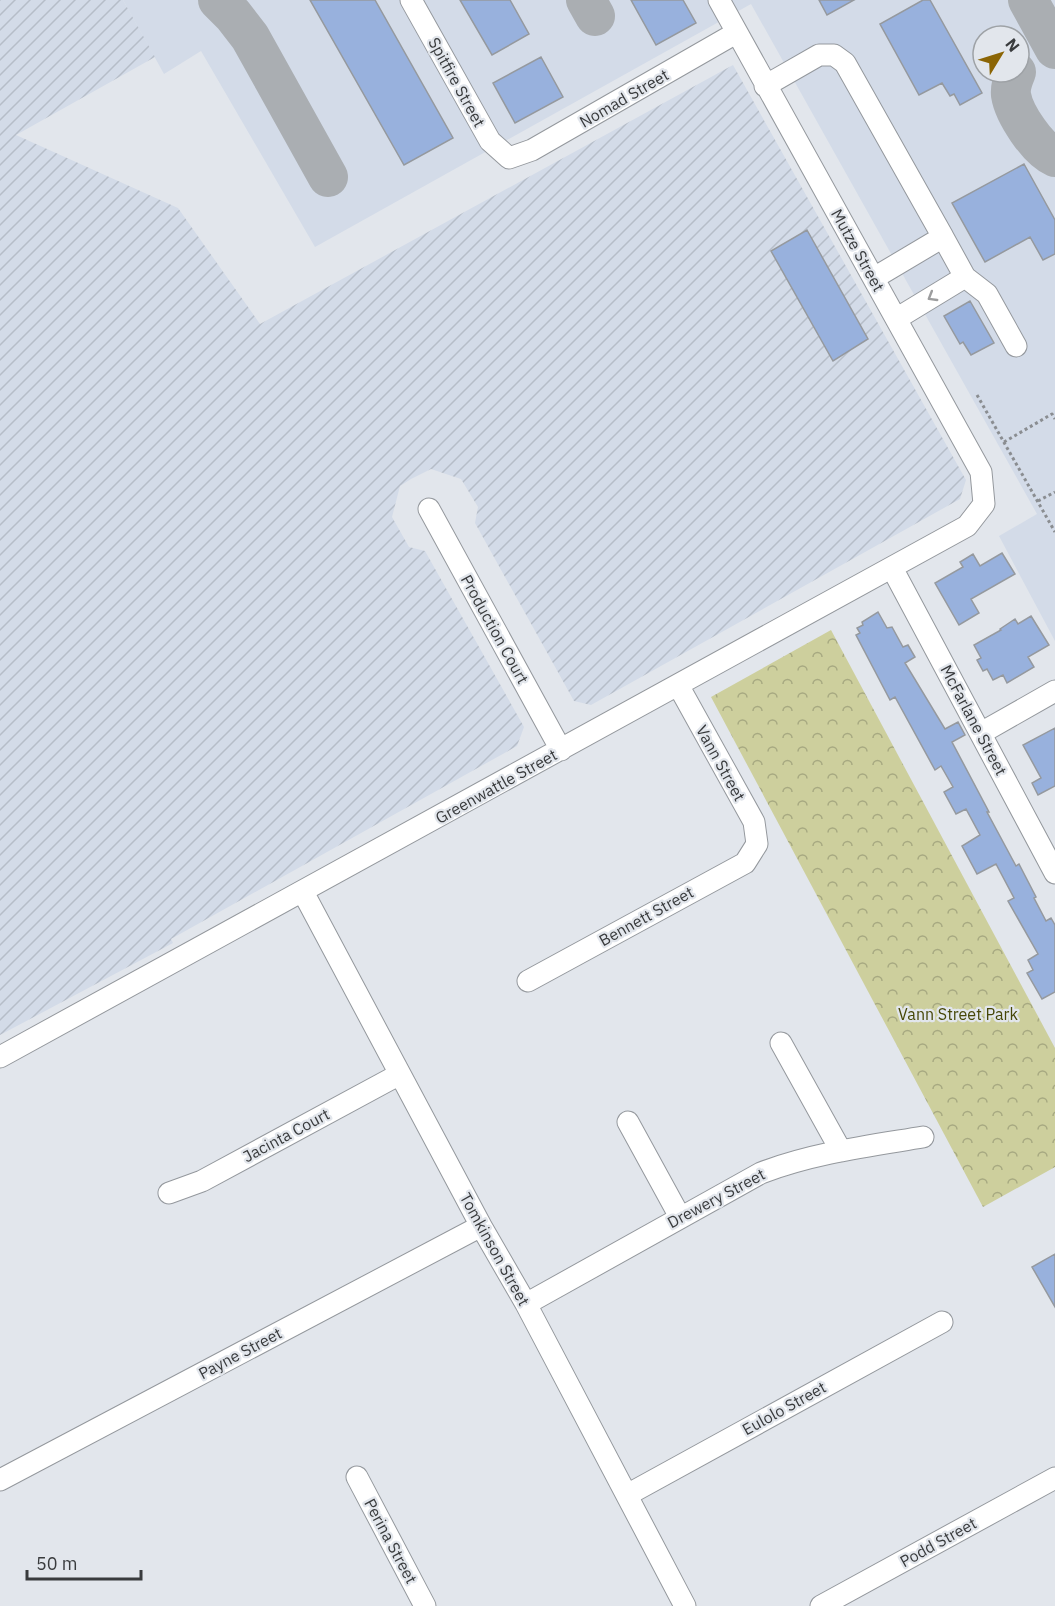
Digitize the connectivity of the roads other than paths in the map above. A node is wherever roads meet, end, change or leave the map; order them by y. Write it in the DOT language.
graph roads {
  1 [pos="411,0"];
  2 [pos="719,0"];
  3 [pos="736,33"];
  4 [pos="765,86"];
  5 [pos="509,158"];
  6 [pos="944,237"];
  7 [pos="965,277"];
  8 [pos="874,278"];
  9 [pos="896,319"];
  10 [pos="1016,346"];
  11 [pos="984,504"];
  12 [pos="429,508"];
  13 [pos="892,568"];
  14 [pos="678,685"];
  15 [pos="1055,691"];
  16 [pos="981,733"];
  17 [pos="561,750"];
  18 [pos="757,844"];
  19 [pos="1055,873"];
  20 [pos="303,892"];
  21 [pos="528,981"];
  22 [pos="781,1043"];
  23 [pos="0,1057"];
  24 [pos="400,1074"];
  25 [pos="628,1122"];
  26 [pos="923,1137"];
  27 [pos="841,1151"];
  28 [pos="169,1193"];
  29 [pos="680,1217"];
  30 [pos="481,1226"];
  31 [pos="526,1304"];
  32 [pos="942,1322"];
  33 [pos="357,1477"];
  34 [pos="1055,1478"];
  35 [pos="0,1480"];
  36 [pos="627,1495"];
  37 [pos="425,1606"];
  38 [pos="685,1606"];
  39 [pos="821,1606"];
  1 -- 5 [label="street, Spitfire Street"];
  2 -- 3 [label="street, Mutze Street"];
  3 -- 4 [label="street, Mutze Street"];
  3 -- 5 [label="street, Nomad Street"];
  4 -- 6 [label="street"];
  4 -- 8 [label="street, Mutze Street"];
  6 -- 7 [label="street"];
  6 -- 8 [label="street"];
  7 -- 9 [label="street, one-way"];
  7 -- 10 [label="street"];
  8 -- 9 [label="street, Mutze Street"];
  9 -- 11 [label="street, Mutze Street"];
  11 -- 13 [label="street, Greenwattle Street"];
  12 -- 17 [label="street, Production Court"];
  13 -- 14 [label="street, Greenwattle Street"];
  13 -- 16 [label="street, McFarlane Street"];
  14 -- 17 [label="street, Greenwattle Street"];
  14 -- 18 [label="street, Vann Street"];
  15 -- 16 [label="street"];
  16 -- 19 [label="street, McFarlane Street"];
  17 -- 20 [label="street, Greenwattle Street"];
  18 -- 21 [label="street, Bennett Street"];
  20 -- 23 [label="street, Greenwattle Street"];
  20 -- 24 [label="street, Tomkinson Street"];
  22 -- 27 [label="street"];
  24 -- 28 [label="street, Jacinta Court"];
  24 -- 30 [label="street, Tomkinson Street"];
  25 -- 29 [label="street"];
  26 -- 27 [label="street, Drewery Street"];
  27 -- 29 [label="street, Drewery Street"];
  29 -- 31 [label="street, Drewery Street"];
  30 -- 31 [label="street, Tomkinson Street"];
  30 -- 35 [label="street, Payne Street"];
  31 -- 36 [label="street, Tomkinson Street"];
  32 -- 36 [label="street, Eulolo Street"];
  33 -- 37 [label="street, Perina Street"];
  34 -- 39 [label="street, Podd Street"];
  36 -- 38 [label="street, Tomkinson Street"];
}
